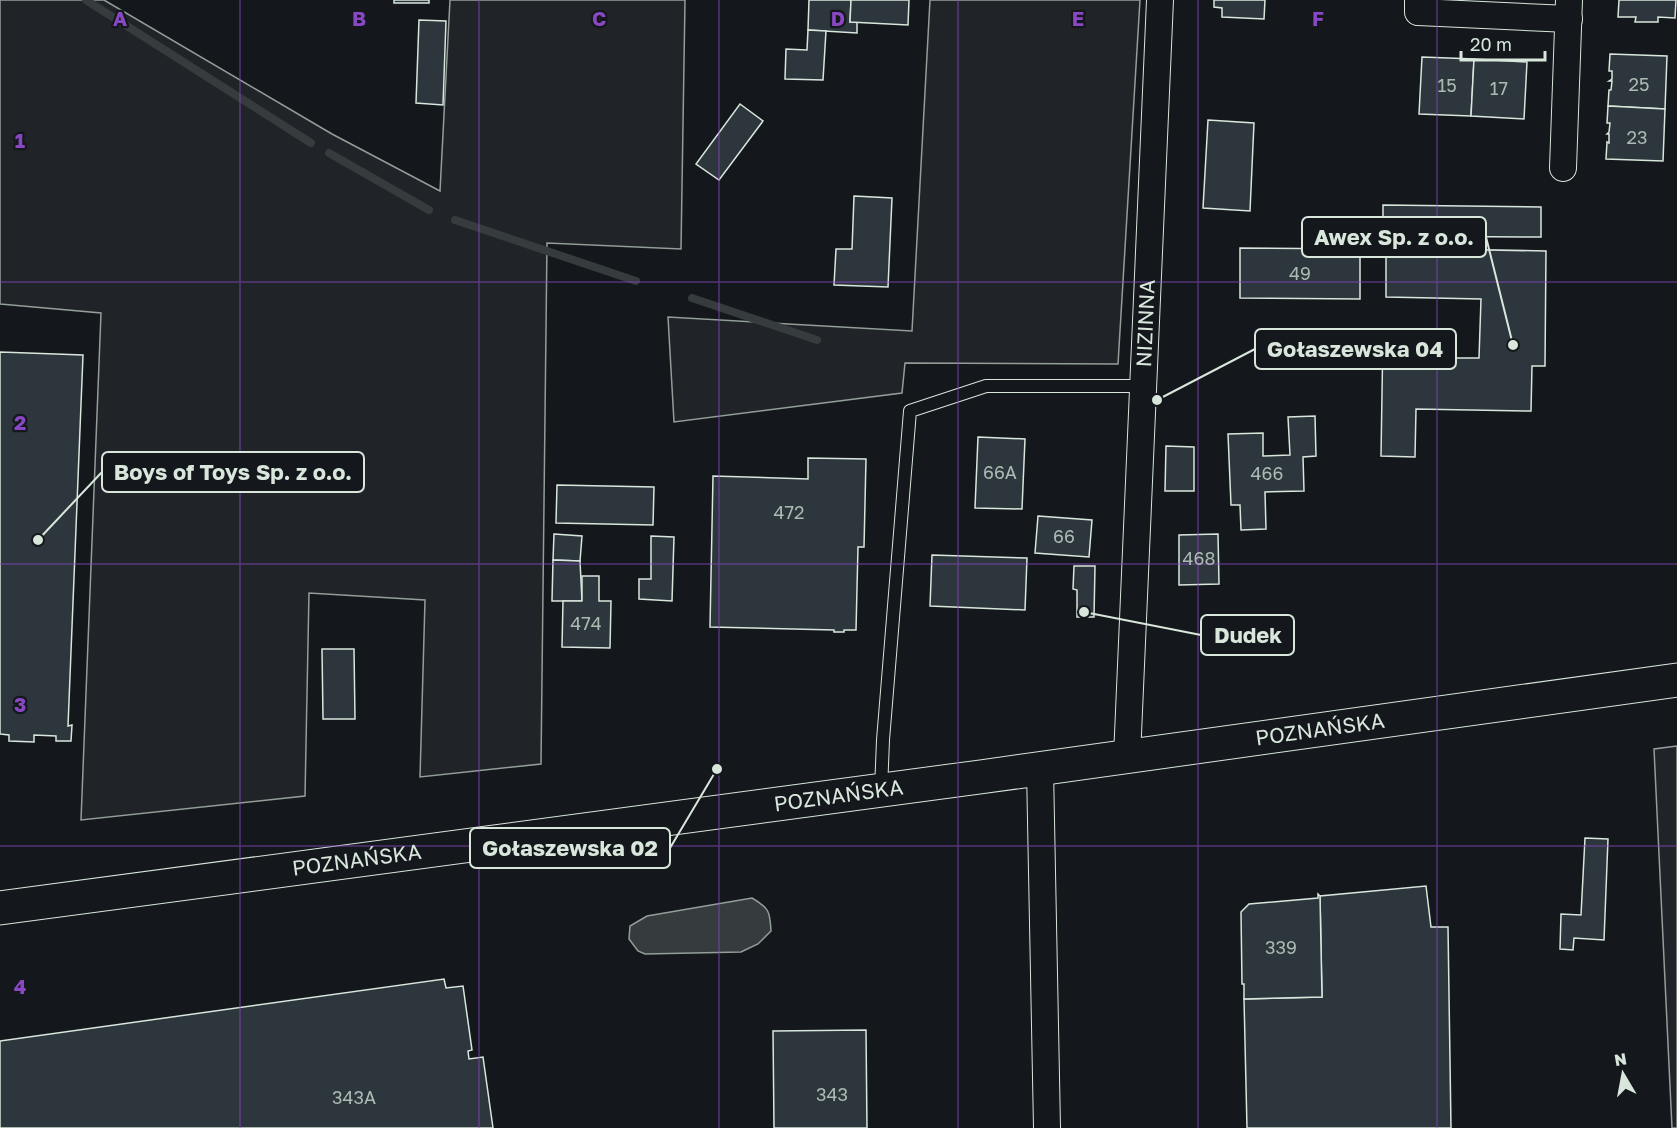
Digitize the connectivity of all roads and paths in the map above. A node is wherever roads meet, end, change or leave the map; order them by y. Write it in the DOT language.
graph roads {
  1 [pos="1160,0"];
  2 [pos="1418,0"];
  3 [pos="1569,10"];
  4 [pos="1563,168"];
  5 [pos="1143,386"];
  6 [pos="1677,680"];
  7 [pos="1127,757"];
  8 [pos="1040,769"];
  9 [pos="881,790"];
  10 [pos="0,908"];
  11 [pos="1047,1128"];
  1 -- 5 [label="street, NIZINNA"];
  2 -- 3 [label="street"];
  3 -- 4 [label="street"];
  5 -- 7 [label="street, NIZINNA"];
  5 -- 9 [label="lane"];
  6 -- 7 [label="main road, POZNAŃSKA"];
  7 -- 8 [label="main road, POZNAŃSKA"];
  8 -- 9 [label="main road, POZNAŃSKA"];
  8 -- 11 [label="street"];
  9 -- 10 [label="main road, POZNAŃSKA"];
}
